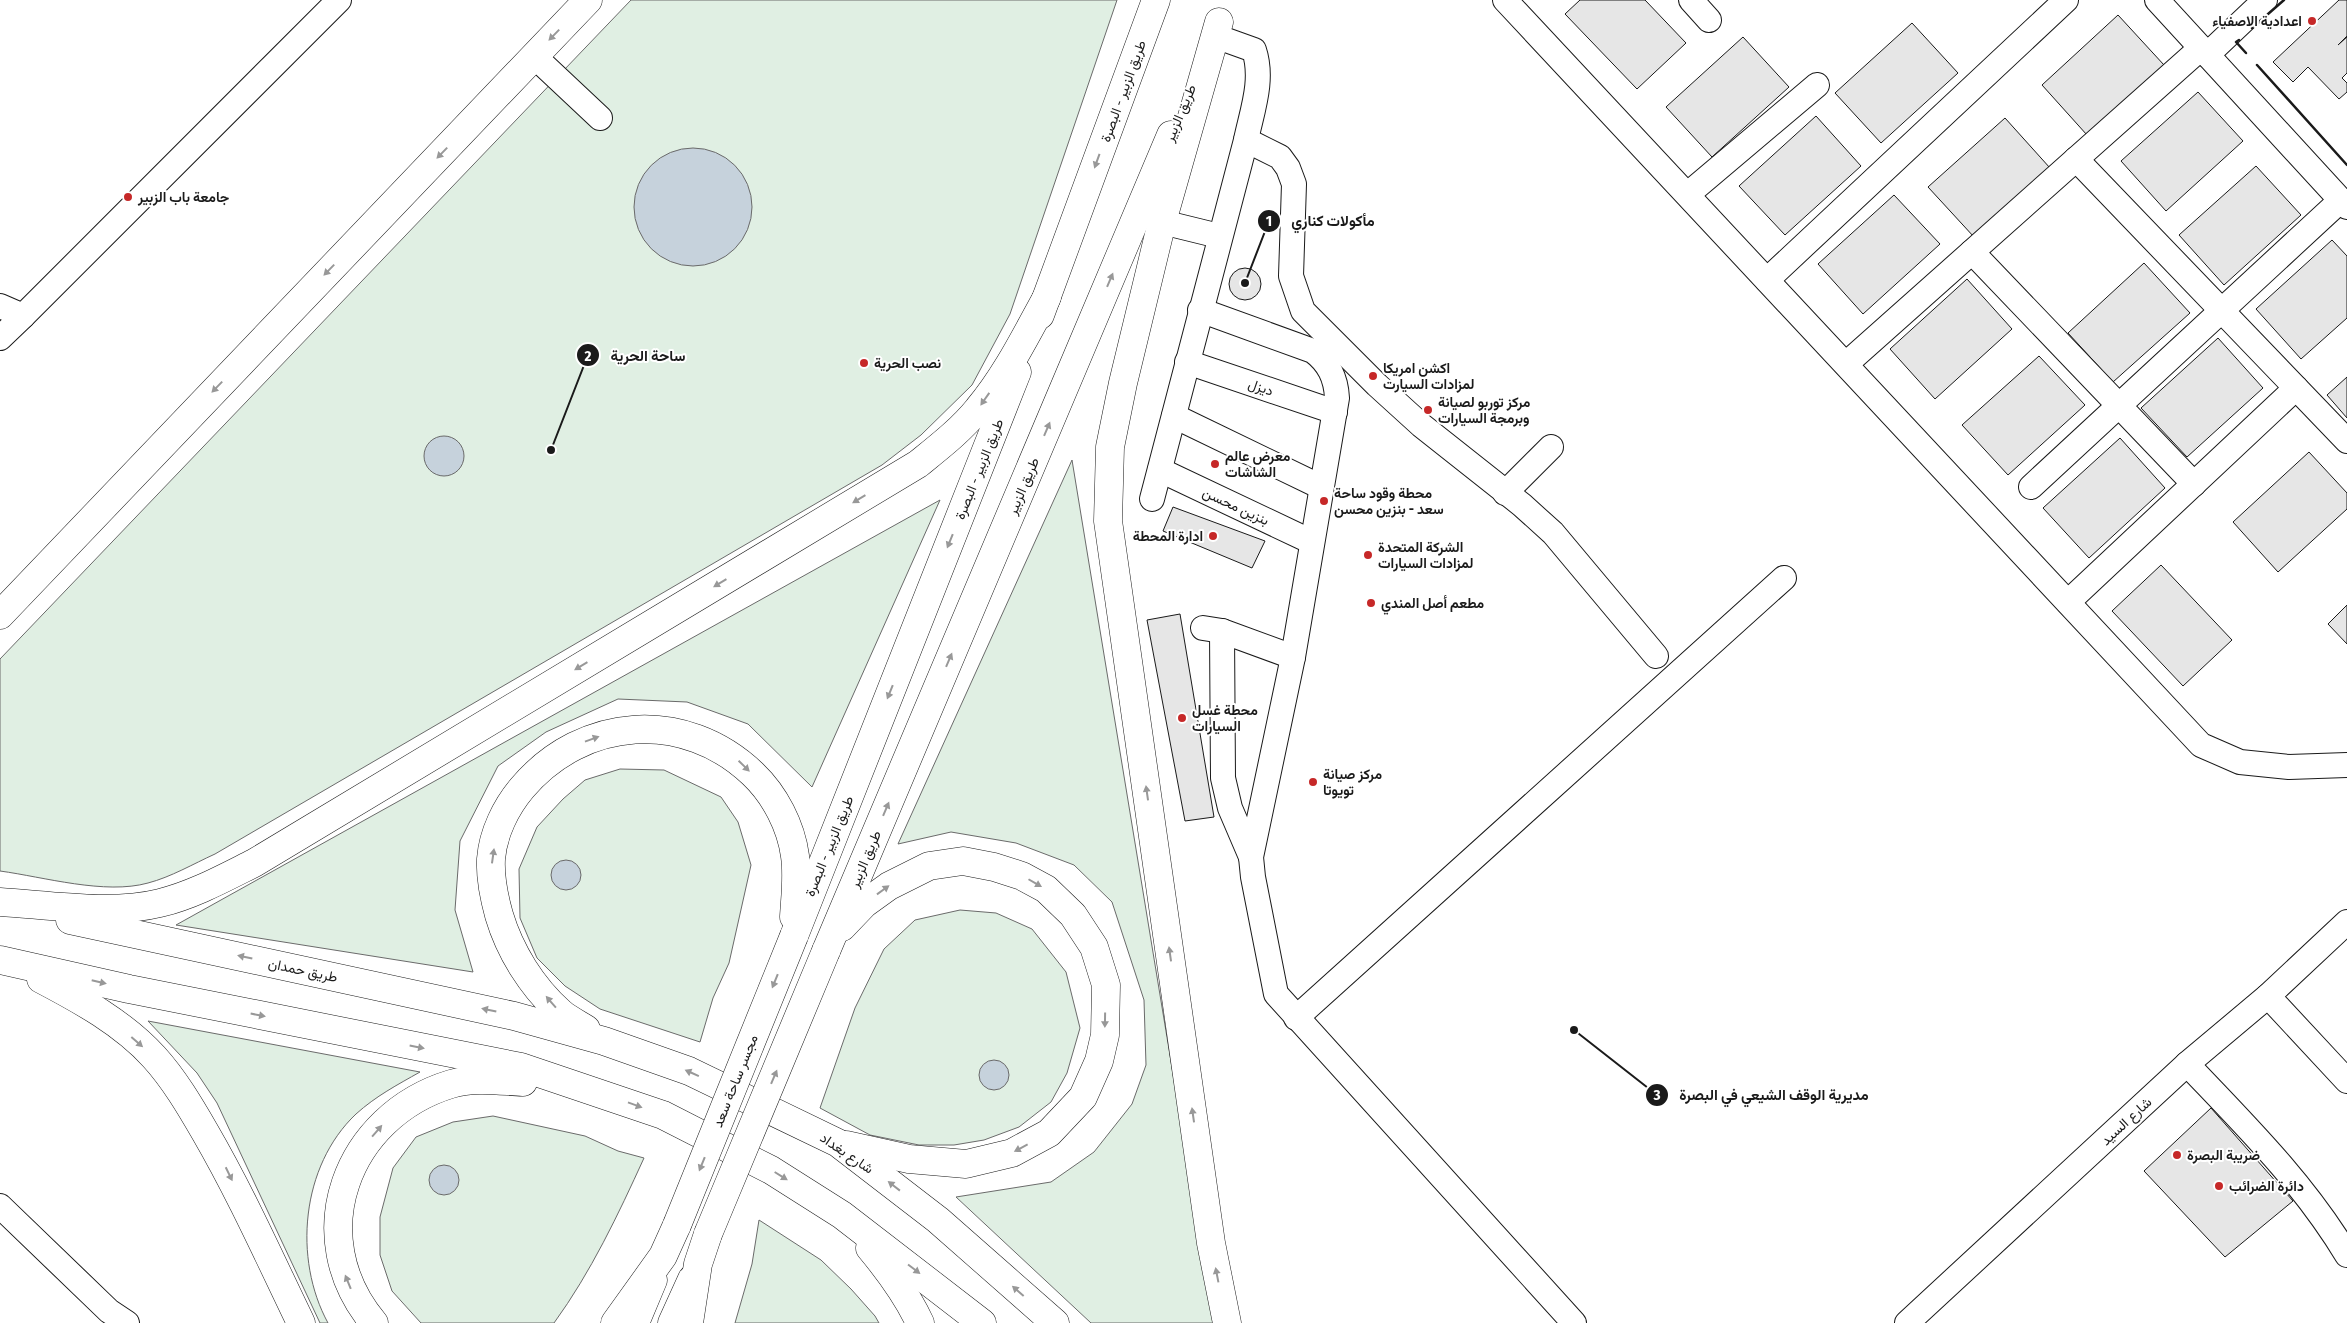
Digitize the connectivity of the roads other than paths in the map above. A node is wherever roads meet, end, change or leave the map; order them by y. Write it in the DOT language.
graph roads {
  1 [pos="340,0"];
  2 [pos="588,0"];
  3 [pos="1156,0"];
  4 [pos="1505,0"];
  5 [pos="1691,0"];
  6 [pos="2066,0"];
  7 [pos="2158,0"];
  8 [pos="2265,0"];
  9 [pos="1221,19"];
  10 [pos="1709,20"];
  11 [pos="2204,51"];
  12 [pos="534,56"];
  13 [pos="1817,85"];
  14 [pos="600,118"];
  15 [pos="1246,140"];
  16 [pos="2076,159"];
  17 [pos="1688,194"];
  18 [pos="2344,203"];
  19 [pos="1162,222"];
  20 [pos="1219,236"];
  21 [pos="1972,252"];
  22 [pos="1767,280"];
  23 [pos="1047,297"];
  24 [pos="0,306"];
  25 [pos="1200,310"];
  26 [pos="2222,310"];
  27 [pos="23,316"];
  28 [pos="0,338"];
  29 [pos="1187,362"];
  30 [pos="1846,364"];
  31 [pos="2296,388"];
  32 [pos="2120,405"];
  33 [pos="1335,412"];
  34 [pos="1174,416"];
  35 [pos="2347,441"];
  36 [pos="1551,447"];
  37 [pos="1160,470"];
  38 [pos="2194,484"];
  39 [pos="2032,486"];
  40 [pos="1321,487"];
  41 [pos="1505,494"];
  42 [pos="1152,499"];
  43 [pos="1312,542"];
  44 [pos="1784,578"];
  45 [pos="2068,602"];
  46 [pos="0,615"];
  47 [pos="1656,656"];
  48 [pos="1293,657"];
  49 [pos="2347,765"];
  50 [pos="1251,857"];
  51 [pos="0,904"];
  52 [pos="2347,922"];
  53 [pos="794,936"];
  54 [pos="826,951"];
  55 [pos="3,961"];
  56 [pos="2268,996"];
  57 [pos="1296,1018"];
  58 [pos="604,1041"];
  59 [pos="2187,1064"];
  60 [pos="2347,1081"];
  61 [pos="590,1089"];
  62 [pos="838,1143"];
  63 [pos="0,1206"];
  64 [pos="842,1215"];
  65 [pos="2347,1255"];
  66 [pos="663,1256"];
  67 [pos="698,1264"];
  68 [pos="127,1323"];
  69 [pos="301,1323"];
  70 [pos="374,1323"];
  71 [pos="615,1323"];
  72 [pos="635,1323"];
  73 [pos="672,1323"];
  74 [pos="689,1323"];
  75 [pos="920,1323"];
  76 [pos="982,1323"];
  77 [pos="1055,1323"];
  78 [pos="1227,1323"];
  79 [pos="1574,1323"];
  80 [pos="1907,1323"];
  1 -- 27 [label="street"];
  2 -- 12 [label="main road, one-way"];
  3 -- 23 [label="main road, طريق الزبير - البصرة, one-way"];
  4 -- 17 [label="street"];
  5 -- 10 [label="street"];
  6 -- 22 [label="street"];
  7 -- 11 [label="street"];
  8 -- 11 [label="street"];
  9 -- 15 [label="street"];
  9 -- 19 [label="main road"];
  54 -- 9 [label="main road, طريق الزبير, one-way"];
  11 -- 16 [label="street"];
  11 -- 18 [label="street"];
  12 -- 14 [label="street"];
  12 -- 46 [label="main road, one-way"];
  13 -- 17 [label="street"];
  15 -- 20 [label="street"];
  15 -- 41 [label="street"];
  16 -- 21 [label="street"];
  16 -- 26 [label="street"];
  17 -- 22 [label="street"];
  18 -- 26 [label="street"];
  19 -- 20 [label="street"];
  78 -- 19 [label="main road, one-way"];
  20 -- 25 [label="street"];
  21 -- 30 [label="street"];
  21 -- 32 [label="street"];
  22 -- 30 [label="street"];
  23 -- 51 [label="main road, one-way"];
  23 -- 53 [label="main road, طريق الزبير - البصرة, one-way"];
  24 -- 27 [label="street"];
  25 -- 29 [label="street"];
  25 -- 33 [label="street"];
  26 -- 31 [label="street"];
  26 -- 32 [label="street"];
  27 -- 28 [label="street"];
  29 -- 33 [label="street, ديزل"];
  29 -- 34 [label="street"];
  30 -- 45 [label="street"];
  31 -- 35 [label="street"];
  31 -- 38 [label="street"];
  32 -- 38 [label="street"];
  32 -- 39 [label="street"];
  33 -- 40 [label="street"];
  34 -- 37 [label="street"];
  34 -- 40 [label="street"];
  36 -- 41 [label="street"];
  37 -- 42 [label="street"];
  37 -- 43 [label="street, بنزين محسن"];
  38 -- 45 [label="street"];
  40 -- 43 [label="street"];
  41 -- 47 [label="street"];
  43 -- 48 [label="street"];
  44 -- 57 [label="street"];
  45 -- 49 [label="street"];
  48 -- 50 [label="street"];
  48 -- 50 [label="street"];
  50 -- 57 [label="street"];
  58 -- 51 [label="main road, طريق حمدان, one-way"];
  52 -- 56 [label="street, شارع السيد"];
  58 -- 53 [label="main road, one-way"];
  53 -- 66 [label="main road, مجسر ساحة سعد, one-way, bridge"];
  54 -- 62 [label="main road, one-way"];
  67 -- 54 [label="main road, one-way, bridge"];
  55 -- 61 [label="main road, one-way"];
  55 -- 69 [label="main road, one-way"];
  56 -- 59 [label="street, شارع السيد"];
  56 -- 60 [label="street"];
  57 -- 79 [label="street"];
  62 -- 58 [label="main road, شارع بغداد, one-way"];
  59 -- 65 [label="street"];
  59 -- 80 [label="street, شارع السيد"];
  61 -- 64 [label="main road, one-way"];
  70 -- 61 [label="main road, one-way"];
  77 -- 62 [label="main road, شارع بغداد, one-way"];
  63 -- 68 [label="street"];
  64 -- 75 [label="main road"];
  64 -- 76 [label="main road, one-way"];
  66 -- 71 [label="main road"];
  66 -- 72 [label="main road"];
  67 -- 73 [label="main road"];
  67 -- 74 [label="main road"];
}
